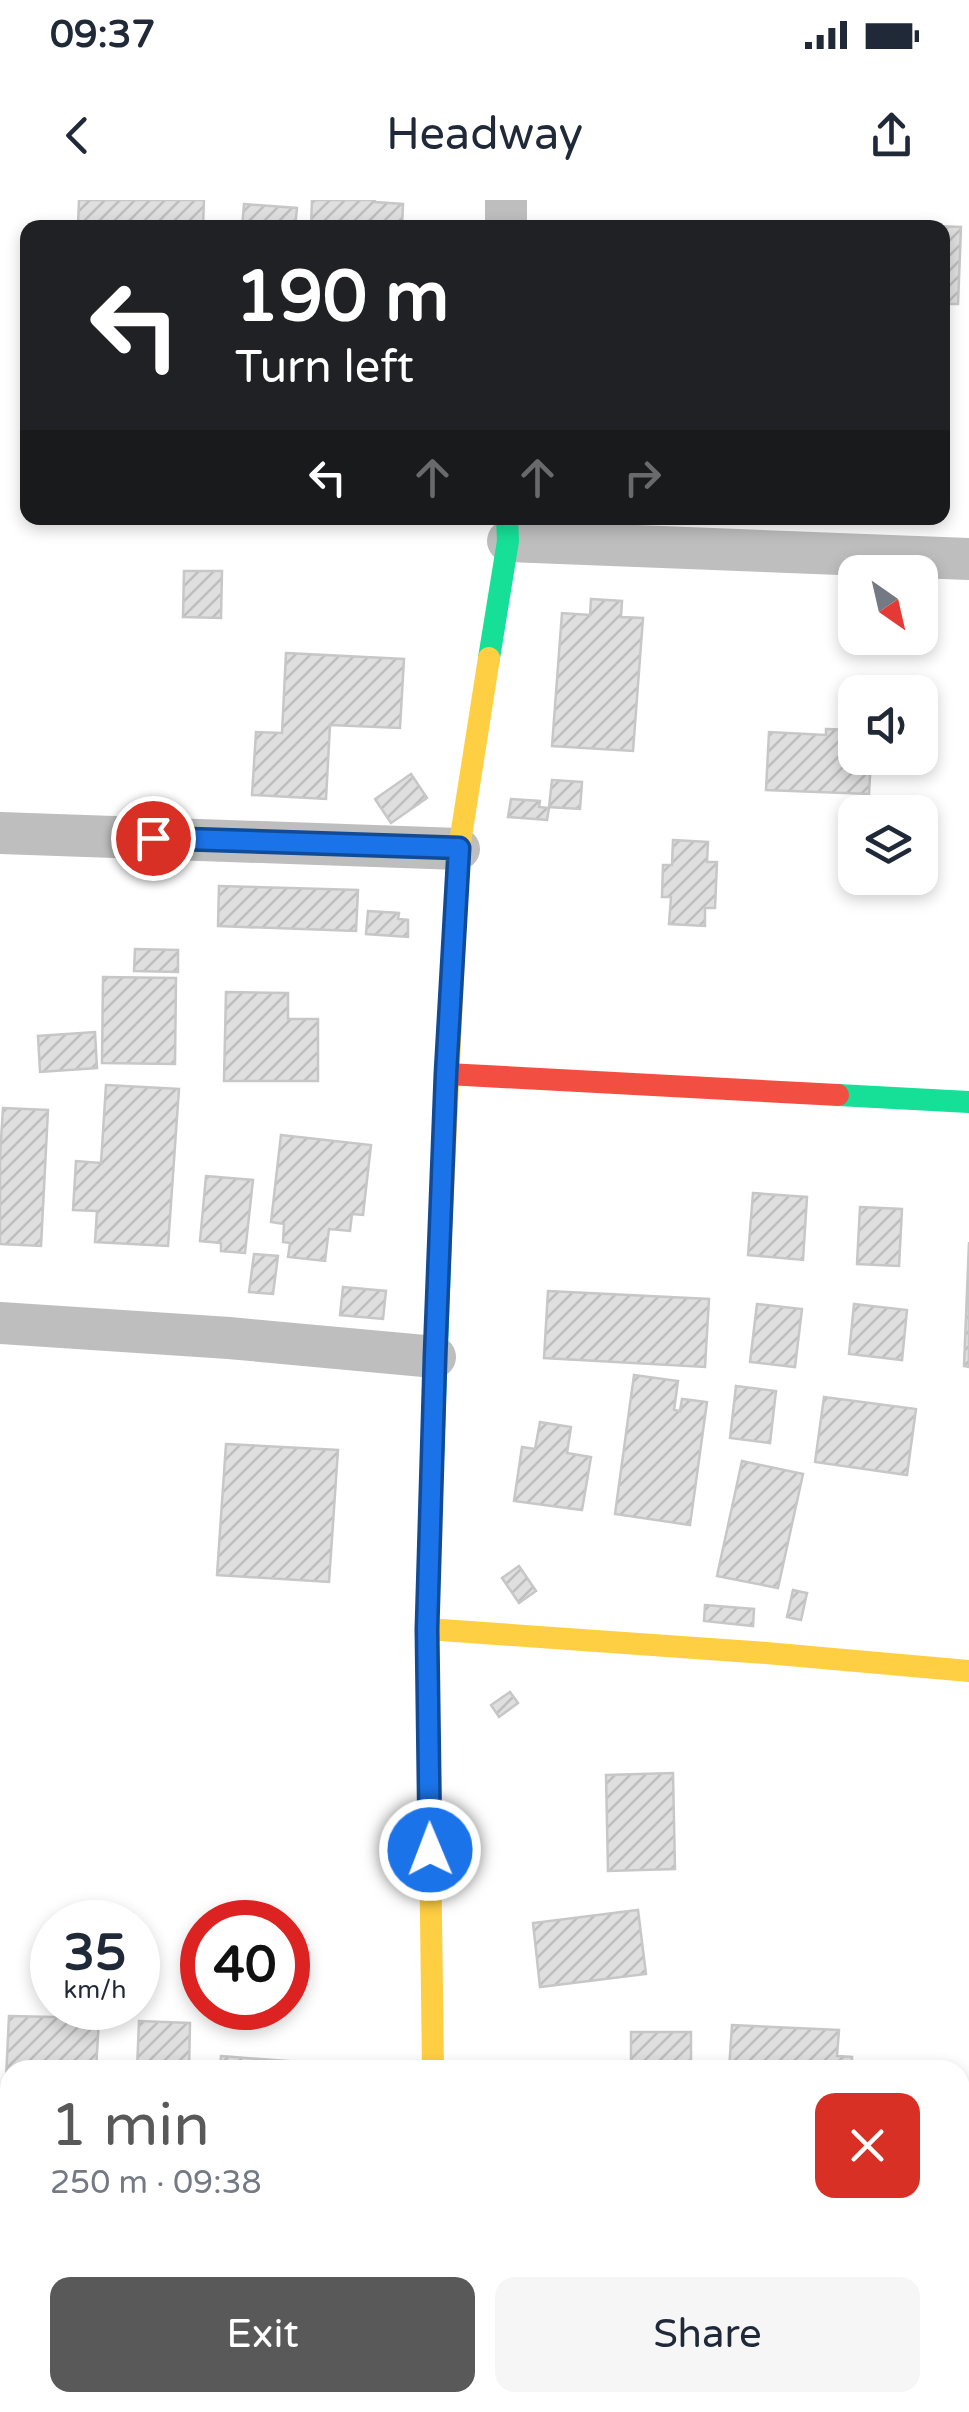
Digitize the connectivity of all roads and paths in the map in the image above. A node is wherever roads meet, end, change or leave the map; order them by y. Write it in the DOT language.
graph roads {
  1 [pos="508,529"];
  2 [pos="969,558"];
  3 [pos="0,832"];
  4 [pos="459,848"];
  5 [pos="446,1074"];
  6 [pos="969,1102"];
  7 [pos="0,1323"];
  8 [pos="435,1357"];
  9 [pos="427,1629"];
  10 [pos="969,1671"];
  11 [pos="433,2060"];
  1 -- 2 [label="street"];
  1 -- 4 [label="street"];
  3 -- 4 [label="street"];
  4 -- 5 [label="street"];
  5 -- 6 [label="street"];
  5 -- 8 [label="street"];
  7 -- 8 [label="street"];
  8 -- 9 [label="street"];
  9 -- 10 [label="street"];
  9 -- 11 [label="street"];
}
